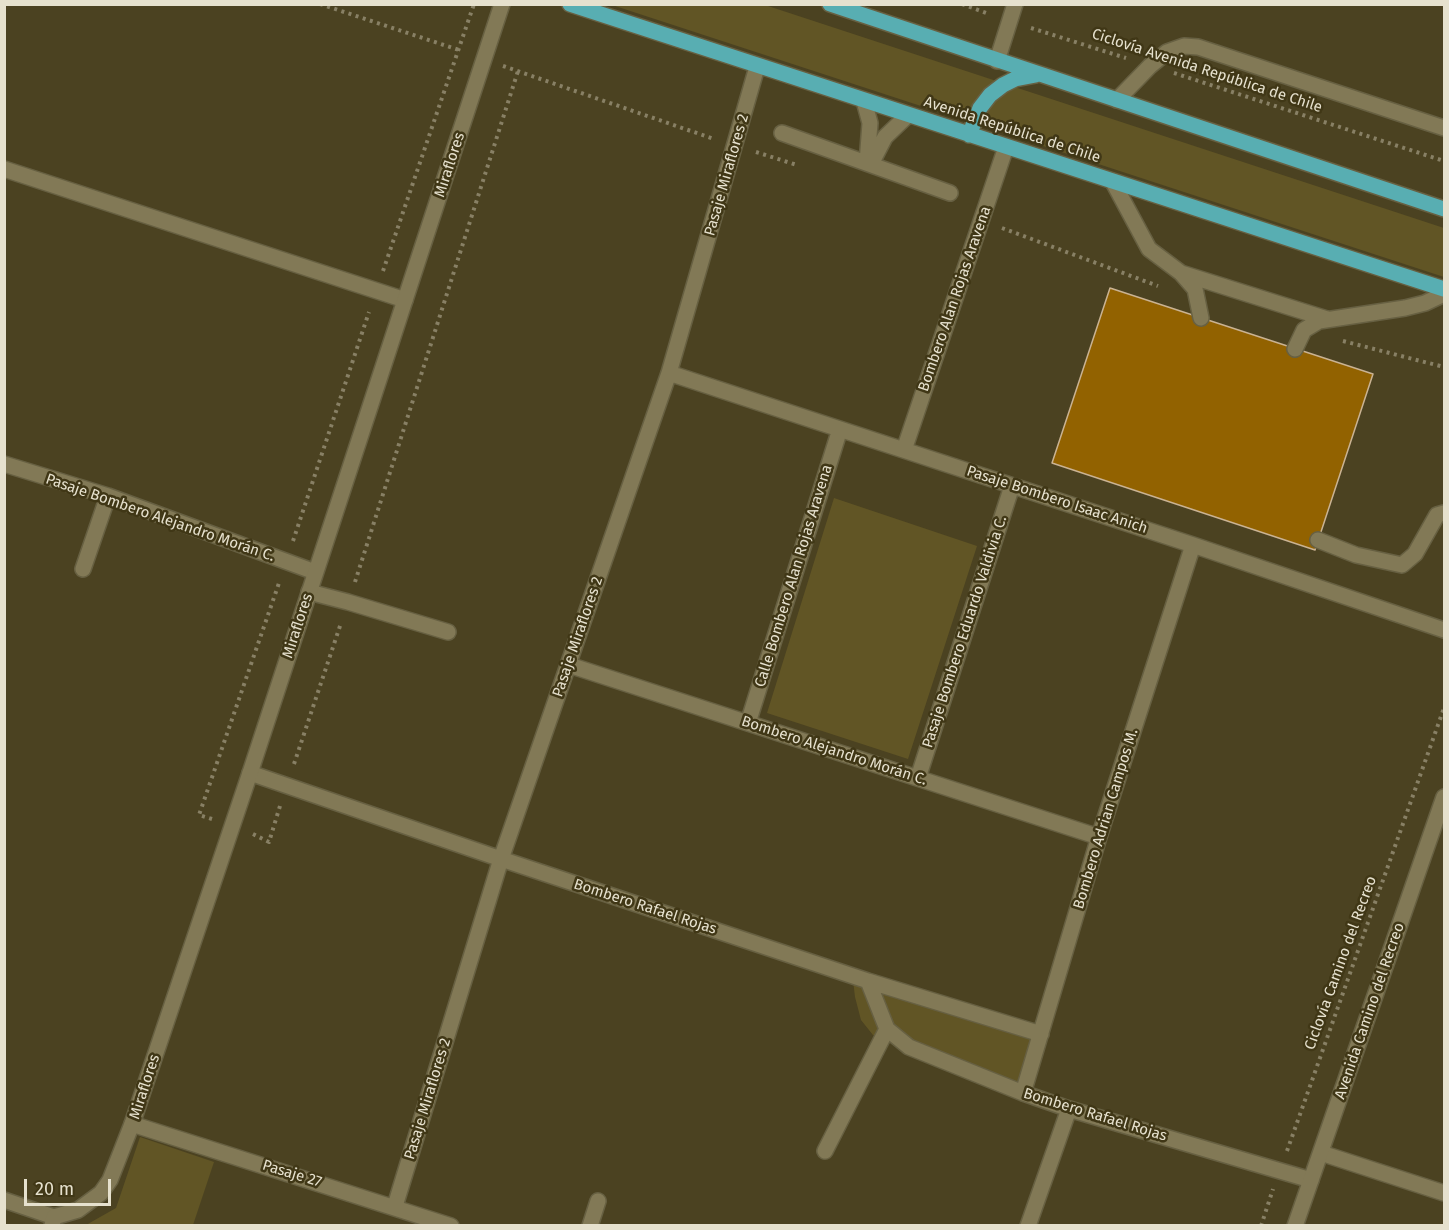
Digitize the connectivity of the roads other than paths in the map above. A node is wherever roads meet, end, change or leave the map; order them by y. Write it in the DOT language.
graph roads {
  1 [pos="502,4"];
  2 [pos="570,4"];
  3 [pos="830,4"];
  4 [pos="1015,4"];
  5 [pos="997,61"];
  6 [pos="757,67"];
  7 [pos="1042,75"];
  8 [pos="1117,100"];
  9 [pos="864,101"];
  10 [pos="908,115"];
  11 [pos="1444,128"];
  12 [pos="782,133"];
  13 [pos="969,135"];
  14 [pos="1006,147"];
  15 [pos="869,164"];
  16 [pos="4,169"];
  17 [pos="1113,182"];
  18 [pos="950,193"];
  19 [pos="1444,209"];
  20 [pos="1181,273"];
  21 [pos="1444,289"];
  22 [pos="1444,294"];
  23 [pos="405,300"];
  24 [pos="1201,318"];
  25 [pos="1328,319"];
  26 [pos="1295,349"];
  27 [pos="669,373"];
  28 [pos="840,429"];
  29 [pos="904,450"];
  30 [pos="4,464"];
  31 [pos="1012,486"];
  32 [pos="108,496"];
  33 [pos="1444,513"];
  34 [pos="1318,540"];
  35 [pos="1192,545"];
  36 [pos="83,569"];
  37 [pos="315,572"];
  38 [pos="309,592"];
  39 [pos="1444,630"];
  40 [pos="448,632"];
  41 [pos="569,665"];
  42 [pos="748,723"];
  43 [pos="250,773"];
  44 [pos="918,778"];
  45 [pos="1444,797"];
  46 [pos="1100,837"];
  47 [pos="501,859"];
  48 [pos="868,981"];
  49 [pos="887,1029"];
  50 [pos="1041,1034"];
  51 [pos="1023,1093"];
  52 [pos="1069,1109"];
  53 [pos="132,1124"];
  54 [pos="825,1152"];
  55 [pos="1321,1153"];
  56 [pos="1311,1180"];
  57 [pos="1444,1193"];
  58 [pos="4,1200"];
  59 [pos="598,1201"];
  60 [pos="395,1206"];
  61 [pos="53,1221"];
  62 [pos="451,1226"];
  63 [pos="590,1226"];
  64 [pos="1028,1226"];
  65 [pos="1295,1226"];
  1 -- 23 [label="street, Miraflores"];
  2 -- 6 [label="main road, Avenida República de Chile"];
  3 -- 5 [label="main road"];
  4 -- 5 [label="street"];
  5 -- 7 [label="main road"];
  6 -- 9 [label="main road, Avenida República de Chile"];
  6 -- 27 [label="street, Pasaje Miraflores 2"];
  7 -- 8 [label="main road"];
  7 -- 13 [label="main road"];
  8 -- 11 [label="street"];
  8 -- 19 [label="main road"];
  9 -- 10 [label="main road, Avenida República de Chile"];
  9 -- 15 [label="street"];
  10 -- 13 [label="main road, Avenida República de Chile"];
  10 -- 15 [label="street"];
  12 -- 15 [label="street"];
  13 -- 14 [label="main road, Avenida República de Chile"];
  14 -- 17 [label="main road, Avenida República de Chile"];
  14 -- 29 [label="street, Bombero Alan Rojas Aravena"];
  15 -- 18 [label="street"];
  16 -- 23 [label="street"];
  17 -- 20 [label="street"];
  17 -- 21 [label="main road, Avenida República de Chile"];
  20 -- 24 [label="street"];
  20 -- 25 [label="street"];
  22 -- 25 [label="street"];
  23 -- 37 [label="street, Miraflores"];
  25 -- 26 [label="street"];
  27 -- 28 [label="street, Pasaje Bombero Isaac Anich"];
  27 -- 41 [label="street, Pasaje Miraflores 2"];
  28 -- 29 [label="street, Pasaje Bombero Isaac Anich"];
  28 -- 42 [label="street, Calle Bombero Alan Rojas Aravena"];
  29 -- 31 [label="street, Pasaje Bombero Isaac Anich"];
  30 -- 32 [label="street, Pasaje Bombero Alejandro Morán C."];
  31 -- 35 [label="street, Pasaje Bombero Isaac Anich"];
  31 -- 44 [label="street, Pasaje Bombero Eduardo Valdivia C."];
  32 -- 36 [label="street"];
  32 -- 37 [label="street, Pasaje Bombero Alejandro Morán C."];
  33 -- 34 [label="street"];
  35 -- 39 [label="street, Pasaje Bombero Isaac Anich"];
  35 -- 46 [label="street, Bombero Adrian Campos M."];
  37 -- 38 [label="street, Miraflores"];
  38 -- 40 [label="street"];
  38 -- 43 [label="street, Miraflores"];
  41 -- 42 [label="street, Bombero Alejandro Morán C."];
  41 -- 47 [label="street, Pasaje Miraflores 2"];
  42 -- 44 [label="street, Bombero Alejandro Morán C."];
  43 -- 47 [label="street, Bombero Rafael Rojas"];
  43 -- 53 [label="street, Miraflores"];
  44 -- 46 [label="street, Bombero Alejandro Morán C."];
  45 -- 55 [label="street, Avenida Camino del Recreo"];
  46 -- 50 [label="street, Bombero Adrian Campos M."];
  47 -- 48 [label="street, Bombero Rafael Rojas"];
  47 -- 60 [label="street, Pasaje Miraflores 2"];
  48 -- 49 [label="street"];
  48 -- 50 [label="street, Bombero Rafael Rojas"];
  49 -- 51 [label="street, Bombero Rafael Rojas"];
  49 -- 54 [label="street"];
  50 -- 51 [label="street, Bombero Adrian Campos M."];
  51 -- 52 [label="street, Bombero Rafael Rojas"];
  52 -- 56 [label="street, Bombero Rafael Rojas"];
  52 -- 64 [label="street"];
  53 -- 60 [label="street, Pasaje 27"];
  53 -- 61 [label="street, Miraflores"];
  55 -- 56 [label="street, Avenida Camino del Recreo"];
  55 -- 57 [label="street"];
  56 -- 65 [label="street, Avenida Camino del Recreo"];
  58 -- 61 [label="street, Miraflores"];
  59 -- 63 [label="street"];
  60 -- 62 [label="street, Pasaje 27"];
}
